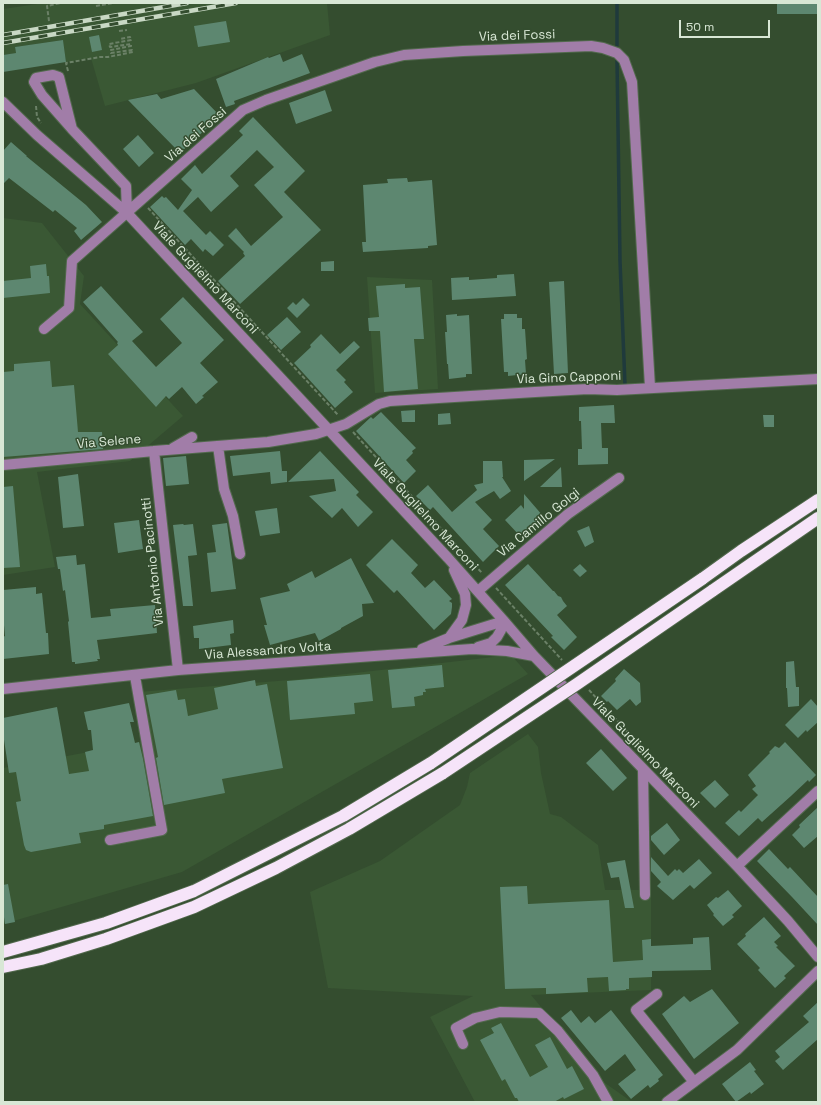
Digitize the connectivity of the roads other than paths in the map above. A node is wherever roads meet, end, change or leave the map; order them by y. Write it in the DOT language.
graph roads {
  1 [pos="3,102"];
  2 [pos="72,129"];
  3 [pos="127,213"];
  4 [pos="44,329"];
  5 [pos="818,379"];
  6 [pos="650,387"];
  7 [pos="328,430"];
  8 [pos="192,437"];
  9 [pos="218,446"];
  10 [pos="170,450"];
  11 [pos="154,451"];
  12 [pos="3,465"];
  13 [pos="619,478"];
  14 [pos="818,500"];
  15 [pos="818,518"];
  16 [pos="240,554"];
  17 [pos="448,558"];
  18 [pos="478,591"];
  19 [pos="504,621"];
  20 [pos="449,638"];
  21 [pos="472,649"];
  22 [pos="412,653"];
  23 [pos="534,656"];
  24 [pos="178,670"];
  25 [pos="135,676"];
  26 [pos="3,689"];
  27 [pos="643,770"];
  28 [pos="818,791"];
  29 [pos="110,840"];
  30 [pos="737,866"];
  31 [pos="645,894"];
  32 [pos="3,952"];
  33 [pos="818,957"];
  34 [pos="41,959"];
  35 [pos="3,967"];
  36 [pos="818,970"];
  37 [pos="3,973"];
  38 [pos="657,994"];
  39 [pos="463,1044"];
  40 [pos="694,1082"];
  41 [pos="608,1102"];
  42 [pos="667,1102"];
  1 -- 3 [label="street, Viale Guglielmo Marconi"];
  2 -- 2 [label="street"];
  2 -- 3 [label="street"];
  3 -- 4 [label="street, Via dei Fossi"];
  3 -- 6 [label="street, Via dei Fossi"];
  3 -- 7 [label="street, Viale Guglielmo Marconi"];
  5 -- 6 [label="street, Via Gino Capponi"];
  6 -- 7 [label="street, Via Gino Capponi"];
  7 -- 9 [label="street, Via Selene"];
  7 -- 17 [label="street, Viale Guglielmo Marconi"];
  8 -- 10 [label="street"];
  9 -- 10 [label="street, Via Selene"];
  9 -- 16 [label="street"];
  10 -- 11 [label="street, Via Selene"];
  11 -- 12 [label="street, Via Selene"];
  11 -- 24 [label="street, Via Antonio Pacinotti"];
  13 -- 18 [label="street, Via Camillo Golgi"];
  14 -- 32 [label="highway, bridge"];
  15 -- 34 [label="highway, bridge"];
  17 -- 18 [label="street, Viale Guglielmo Marconi"];
  17 -- 20 [label="street"];
  18 -- 19 [label="street, Viale Guglielmo Marconi"];
  19 -- 20 [label="street"];
  19 -- 21 [label="street"];
  19 -- 23 [label="street, Viale Guglielmo Marconi"];
  20 -- 22 [label="street"];
  21 -- 22 [label="street, Via Alessandro Volta"];
  21 -- 23 [label="street, Via Alessandro Volta"];
  22 -- 24 [label="street, Via Alessandro Volta"];
  23 -- 27 [label="street, Viale Guglielmo Marconi"];
  24 -- 25 [label="street, Via Alessandro Volta"];
  25 -- 26 [label="street, Via Alessandro Volta"];
  25 -- 29 [label="street"];
  27 -- 30 [label="street, Viale Guglielmo Marconi"];
  27 -- 31 [label="street"];
  28 -- 30 [label="street"];
  30 -- 33 [label="street, Viale Guglielmo Marconi"];
  34 -- 35 [label="highway"];
  34 -- 37 [label="highway"];
  36 -- 40 [label="street"];
  38 -- 40 [label="street"];
  39 -- 41 [label="street"];
  40 -- 42 [label="street"];
}
